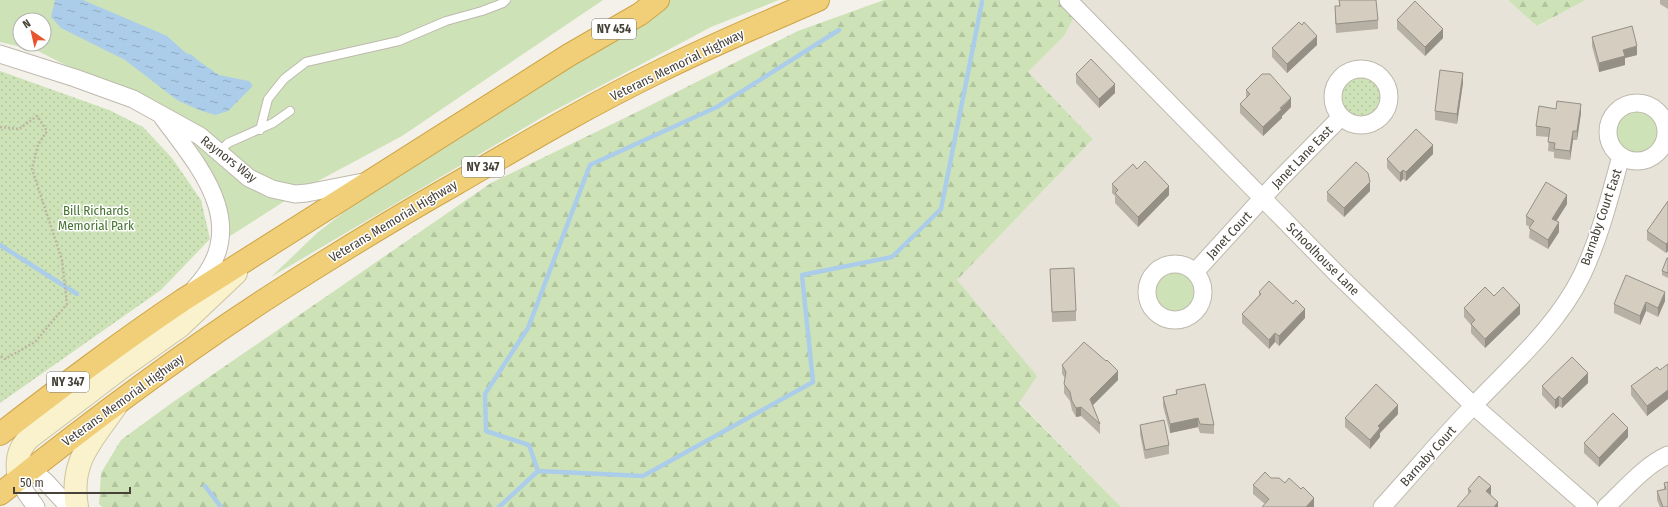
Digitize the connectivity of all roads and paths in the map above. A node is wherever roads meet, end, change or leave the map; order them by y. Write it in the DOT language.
graph roads {
  1 [pos="506,0"];
  2 [pos="636,0"];
  3 [pos="658,0"];
  4 [pos="818,0"];
  5 [pos="1068,0"];
  6 [pos="0,54"];
  7 [pos="569,55"];
  8 [pos="290,111"];
  9 [pos="160,113"];
  10 [pos="1341,117"];
  11 [pos="0,127"];
  12 [pos="260,130"];
  13 [pos="219,152"];
  14 [pos="1621,156"];
  15 [pos="373,180"];
  16 [pos="1263,198"];
  17 [pos="258,253"];
  18 [pos="1195,272"];
  19 [pos="183,300"];
  20 [pos="0,356"];
  21 [pos="121,400"];
  22 [pos="1474,406"];
  23 [pos="0,434"];
  24 [pos="1668,455"];
  25 [pos="17,466"];
  26 [pos="0,494"];
  27 [pos="36,507"];
  28 [pos="69,507"];
  29 [pos="77,507"];
  30 [pos="1382,507"];
  31 [pos="1589,507"];
  32 [pos="1606,507"];
  1 -- 12 [label="lane"];
  2 -- 7 [label="highway, NY 347"];
  3 -- 7 [label="highway, NY 454"];
  4 -- 21 [label="highway, Veterans Memorial Highway / NY 347"];
  5 -- 16 [label="street, Schoolhouse Lane"];
  6 -- 9 [label="street, Raynors Way"];
  7 -- 15 [label="highway, NY 347"];
  8 -- 12 [label="lane"];
  9 -- 13 [label="street, Raynors Way"];
  9 -- 19 [label="street, Raynors Way"];
  10 -- 16 [label="street, Janet Lane East"];
  11 -- 20 [label="path"];
  12 -- 13 [label="lane"];
  13 -- 15 [label="street, Raynors Way"];
  14 -- 22 [label="street, Barnaby Court East"];
  15 -- 17 [label="highway, NY 347"];
  16 -- 18 [label="street, Janet Court"];
  16 -- 22 [label="street, Schoolhouse Lane"];
  17 -- 19 [label="highway, NY 347"];
  17 -- 25 [label="street"];
  19 -- 23 [label="highway, NY 347"];
  21 -- 25 [label="highway, Veterans Memorial Highway / NY 347"];
  21 -- 29 [label="street"];
  22 -- 30 [label="street, Barnaby Court"];
  22 -- 31 [label="street, Schoolhouse Lane"];
  24 -- 32 [label="street"];
  25 -- 26 [label="highway, Veterans Memorial Highway / NY 347"];
  25 -- 27 [label="street"];
  25 -- 28 [label="street"];
}
